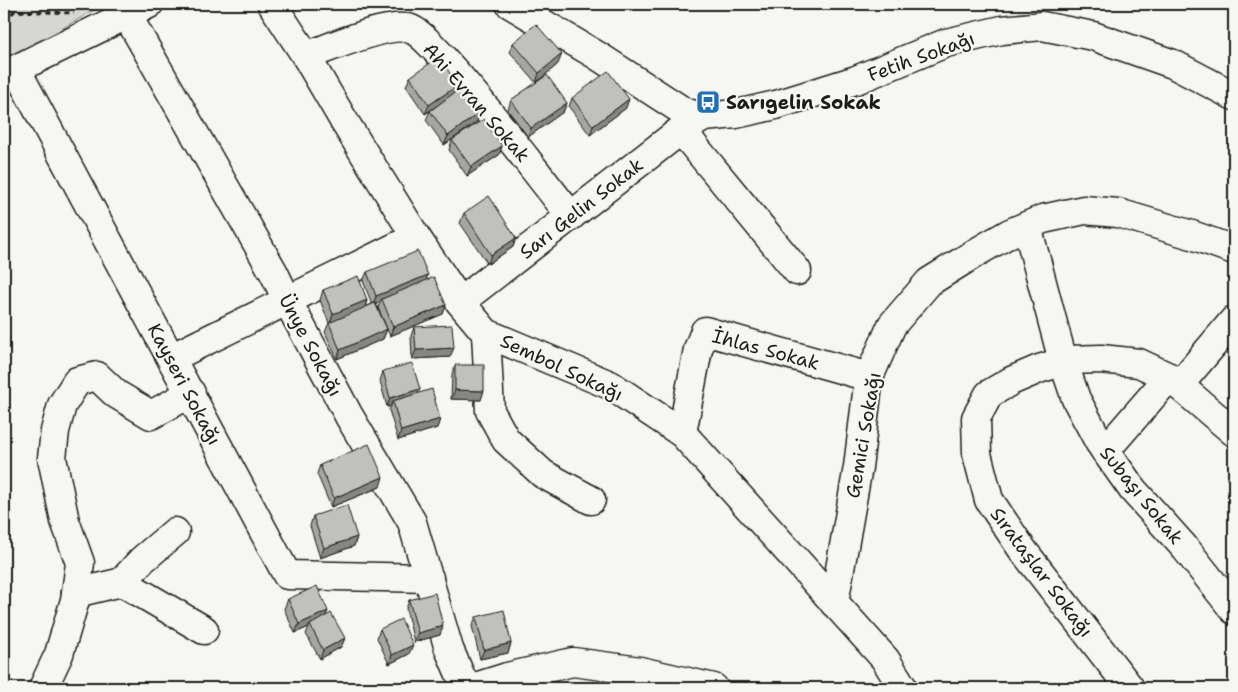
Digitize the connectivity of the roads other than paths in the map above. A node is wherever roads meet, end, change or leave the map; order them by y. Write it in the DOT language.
graph roads {
  1 [pos="272,4"];
  2 [pos="510,4"];
  3 [pos="138,9"];
  4 [pos="306,56"];
  5 [pos="10,72"];
  6 [pos="1234,96"];
  7 [pos="692,124"];
  8 [pos="571,216"];
  9 [pos="1027,226"];
  10 [pos="416,237"];
  11 [pos="1234,250"];
  12 [pos="797,271"];
  13 [pos="287,300"];
  14 [pos="460,302"];
  15 [pos="1234,320"];
  16 [pos="486,333"];
  17 [pos="171,358"];
  18 [pos="1063,361"];
  19 [pos="869,377"];
  20 [pos="1174,381"];
  21 [pos="190,393"];
  22 [pos="1234,432"];
  23 [pos="682,433"];
  24 [pos="1105,451"];
  25 [pos="591,500"];
  26 [pos="175,532"];
  27 [pos="429,578"];
  28 [pos="122,582"];
  29 [pos="76,593"];
  30 [pos="834,603"];
  31 [pos="1234,606"];
  32 [pos="204,630"];
  33 [pos="43,688"];
  34 [pos="466,688"];
  35 [pos="472,688"];
  36 [pos="714,688"];
  37 [pos="903,688"];
  38 [pos="1130,688"];
  1 -- 4 [label="street, Sembol Sokağı"];
  2 -- 7 [label="street, Fetih Sokağı"];
  3 -- 5 [label="street"];
  3 -- 13 [label="street, Ünye Sokağı"];
  4 -- 8 [label="street, Ahi Evran Sokak"];
  4 -- 10 [label="street, Sembol Sokağı"];
  5 -- 17 [label="street, Kayseri Sokağı"];
  6 -- 7 [label="street, Fetih Sokağı"];
  7 -- 8 [label="street, Sarı Gelin Sokak"];
  7 -- 12 [label="street"];
  8 -- 14 [label="street, Sarı Gelin Sokak"];
  9 -- 11 [label="street, Gemici Sokağı"];
  9 -- 18 [label="street, Subaşı Sokak"];
  9 -- 19 [label="street, Gemici Sokağı"];
  10 -- 13 [label="street"];
  10 -- 14 [label="street, Sembol Sokağı"];
  13 -- 17 [label="street"];
  13 -- 27 [label="street, Ünye Sokağı"];
  14 -- 16 [label="street, Sembol Sokağı"];
  15 -- 20 [label="street"];
  16 -- 23 [label="street, Sembol Sokağı"];
  16 -- 25 [label="street"];
  17 -- 21 [label="street, Kayseri Sokağı"];
  18 -- 20 [label="street, Sırataşlar Sokağı"];
  18 -- 24 [label="street, Subaşı Sokak"];
  18 -- 38 [label="street, Sırataşlar Sokağı"];
  19 -- 23 [label="street, İhlas Sokak"];
  19 -- 30 [label="street, Gemici Sokağı"];
  20 -- 22 [label="street, Sırataşlar Sokağı"];
  20 -- 24 [label="street"];
  21 -- 27 [label="street, Kayseri Sokağı"];
  21 -- 29 [label="street"];
  23 -- 30 [label="street, Sembol Sokağı"];
  24 -- 31 [label="street, Subaşı Sokak"];
  26 -- 28 [label="street"];
  27 -- 34 [label="street, Ünye Sokağı"];
  28 -- 29 [label="street"];
  28 -- 32 [label="street"];
  29 -- 33 [label="street"];
  30 -- 37 [label="street, Sembol Sokağı"];
  35 -- 36 [label="street"];
}
